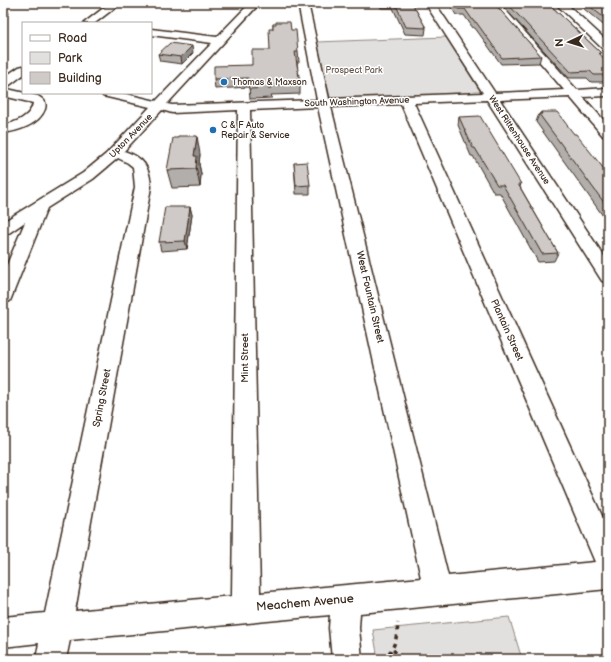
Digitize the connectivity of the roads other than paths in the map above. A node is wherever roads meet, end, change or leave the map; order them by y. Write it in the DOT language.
graph roads {
  1 [pos="116,3"];
  2 [pos="255,3"];
  3 [pos="303,3"];
  4 [pos="430,3"];
  5 [pos="494,3"];
  6 [pos="560,3"];
  7 [pos="90,22"];
  8 [pos="152,32"];
  9 [pos="220,41"];
  10 [pos="608,48"];
  11 [pos="7,68"];
  12 [pos="22,71"];
  13 [pos="3,84"];
  14 [pos="3,92"];
  15 [pos="608,92"];
  16 [pos="111,94"];
  17 [pos="574,94"];
  18 [pos="491,97"];
  19 [pos="406,100"];
  20 [pos="324,104"];
  21 [pos="160,106"];
  22 [pos="244,107"];
  23 [pos="3,129"];
  24 [pos="608,133"];
  25 [pos="115,153"];
  26 [pos="40,207"];
  27 [pos="3,230"];
  28 [pos="608,276"];
  29 [pos="3,296"];
  30 [pos="608,560"];
  31 [pos="608,575"];
  32 [pos="438,591"];
  33 [pos="346,599"];
  34 [pos="246,609"];
  35 [pos="57,626"];
  36 [pos="3,632"];
  37 [pos="51,659"];
  38 [pos="347,659"];
  1 -- 7 [label="street"];
  2 -- 9 [label="street, Upton Avenue"];
  3 -- 20 [label="street, West Fountain Street"];
  4 -- 18 [label="street, West Rittenhouse Avenue"];
  5 -- 17 [label="street"];
  6 -- 10 [label="street"];
  8 -- 9 [label="street"];
  9 -- 21 [label="street, Upton Avenue"];
  11 -- 12 [label="street"];
  12 -- 13 [label="street"];
  14 -- 23 [label="street"];
  15 -- 17 [label="street, South Washington Avenue"];
  16 -- 21 [label="street, South Washington Avenue"];
  17 -- 18 [label="street, South Washington Avenue"];
  17 -- 24 [label="street"];
  18 -- 19 [label="street, South Washington Avenue"];
  18 -- 28 [label="street, West Rittenhouse Avenue"];
  19 -- 20 [label="street, South Washington Avenue"];
  19 -- 30 [label="street, Plantain Street"];
  20 -- 22 [label="street, South Washington Avenue"];
  20 -- 32 [label="street, West Fountain Street"];
  21 -- 22 [label="street, South Washington Avenue"];
  21 -- 25 [label="street, Upton Avenue"];
  22 -- 34 [label="street, Mint Street"];
  25 -- 26 [label="street, Upton Avenue"];
  25 -- 35 [label="street, Spring Street"];
  26 -- 27 [label="street, Upton Avenue"];
  26 -- 29 [label="street"];
  31 -- 32 [label="street, Meachem Avenue"];
  32 -- 33 [label="street, Meachem Avenue"];
  33 -- 34 [label="street, Meachem Avenue"];
  33 -- 38 [label="street"];
  34 -- 35 [label="street, Meachem Avenue"];
  35 -- 36 [label="street, Meachem Avenue"];
  35 -- 37 [label="street, Spring Street"];
}
